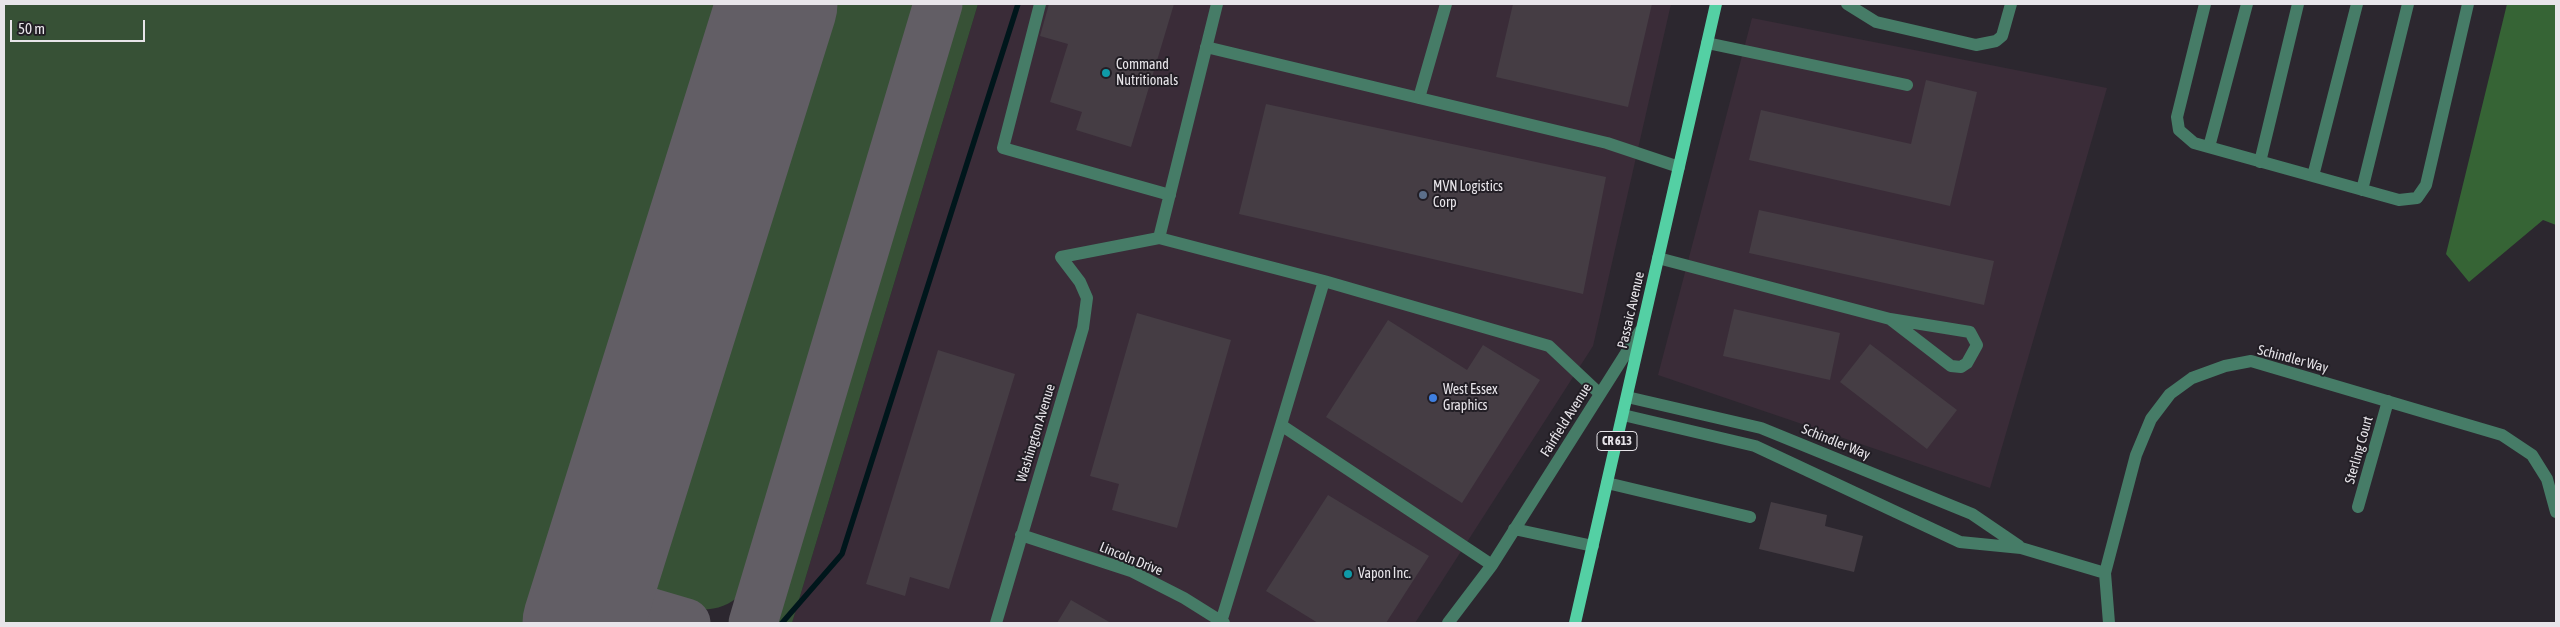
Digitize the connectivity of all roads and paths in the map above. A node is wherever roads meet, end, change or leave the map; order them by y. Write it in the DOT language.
graph roads {
  1 [pos="1040,4"];
  2 [pos="1217,4"];
  3 [pos="1446,4"];
  4 [pos="1716,4"];
  5 [pos="1847,4"];
  6 [pos="2011,4"];
  7 [pos="2205,4"];
  8 [pos="2247,4"];
  9 [pos="2298,4"];
  10 [pos="2357,4"];
  11 [pos="2408,4"];
  12 [pos="2468,4"];
  13 [pos="1707,43"];
  14 [pos="1206,47"];
  15 [pos="1907,85"];
  16 [pos="1419,98"];
  17 [pos="2209,147"];
  18 [pos="2260,162"];
  19 [pos="1679,167"];
  20 [pos="2312,176"];
  21 [pos="2362,190"];
  22 [pos="1170,195"];
  23 [pos="1159,238"];
  24 [pos="1658,258"];
  25 [pos="1324,281"];
  26 [pos="1890,319"];
  27 [pos="1643,327"];
  28 [pos="1600,394"];
  29 [pos="1627,397"];
  30 [pos="2388,402"];
  31 [pos="1623,415"];
  32 [pos="1281,425"];
  33 [pos="1606,483"];
  34 [pos="2358,507"];
  35 [pos="2556,512"];
  36 [pos="1750,517"];
  37 [pos="1514,529"];
  38 [pos="1021,535"];
  39 [pos="1593,546"];
  40 [pos="2021,548"];
  41 [pos="1492,565"];
  42 [pos="2105,573"];
  43 [pos="1217,621"];
  44 [pos="996,623"];
  45 [pos="1448,623"];
  46 [pos="1575,623"];
  47 [pos="2108,623"];
  1 -- 22 [label="street"];
  2 -- 14 [label="street"];
  3 -- 16 [label="street"];
  4 -- 13 [label="main road, Passaic Avenue / CR 613"];
  5 -- 6 [label="street"];
  7 -- 17 [label="street"];
  8 -- 17 [label="street"];
  9 -- 18 [label="street"];
  10 -- 20 [label="street"];
  11 -- 21 [label="street"];
  12 -- 21 [label="street"];
  13 -- 15 [label="street"];
  13 -- 19 [label="main road, Passaic Avenue / CR 613"];
  14 -- 16 [label="street"];
  14 -- 22 [label="street"];
  16 -- 19 [label="street"];
  17 -- 18 [label="street"];
  18 -- 20 [label="street"];
  19 -- 24 [label="main road, Passaic Avenue / CR 613"];
  20 -- 21 [label="street"];
  22 -- 23 [label="street"];
  23 -- 25 [label="street"];
  23 -- 38 [label="street, Washington Avenue"];
  24 -- 26 [label="street"];
  24 -- 27 [label="main road, Passaic Avenue / CR 613"];
  25 -- 28 [label="street"];
  25 -- 32 [label="street"];
  26 -- 26 [label="street"];
  27 -- 28 [label="street, Fairfield Avenue"];
  27 -- 29 [label="main road, Passaic Avenue / CR 613"];
  28 -- 37 [label="street, Fairfield Avenue"];
  29 -- 31 [label="main road, Passaic Avenue / CR 613"];
  29 -- 40 [label="street, Schindler Way"];
  30 -- 34 [label="street, Sterling Court"];
  30 -- 35 [label="street, Schindler Way"];
  30 -- 42 [label="street, Schindler Way"];
  31 -- 33 [label="main road, Passaic Avenue / CR 613"];
  31 -- 40 [label="street, Schindler Way"];
  32 -- 41 [label="street"];
  32 -- 43 [label="street"];
  33 -- 36 [label="street"];
  33 -- 39 [label="main road, Passaic Avenue / CR 613"];
  37 -- 39 [label="street"];
  37 -- 41 [label="street, Fairfield Avenue"];
  38 -- 43 [label="street, Lincoln Drive"];
  38 -- 44 [label="street, Washington Avenue"];
  39 -- 46 [label="main road, Passaic Avenue / CR 613"];
  40 -- 42 [label="street, Schindler Way"];
  41 -- 45 [label="street, Fairfield Avenue"];
  42 -- 47 [label="street, Schindler Way"];
}
